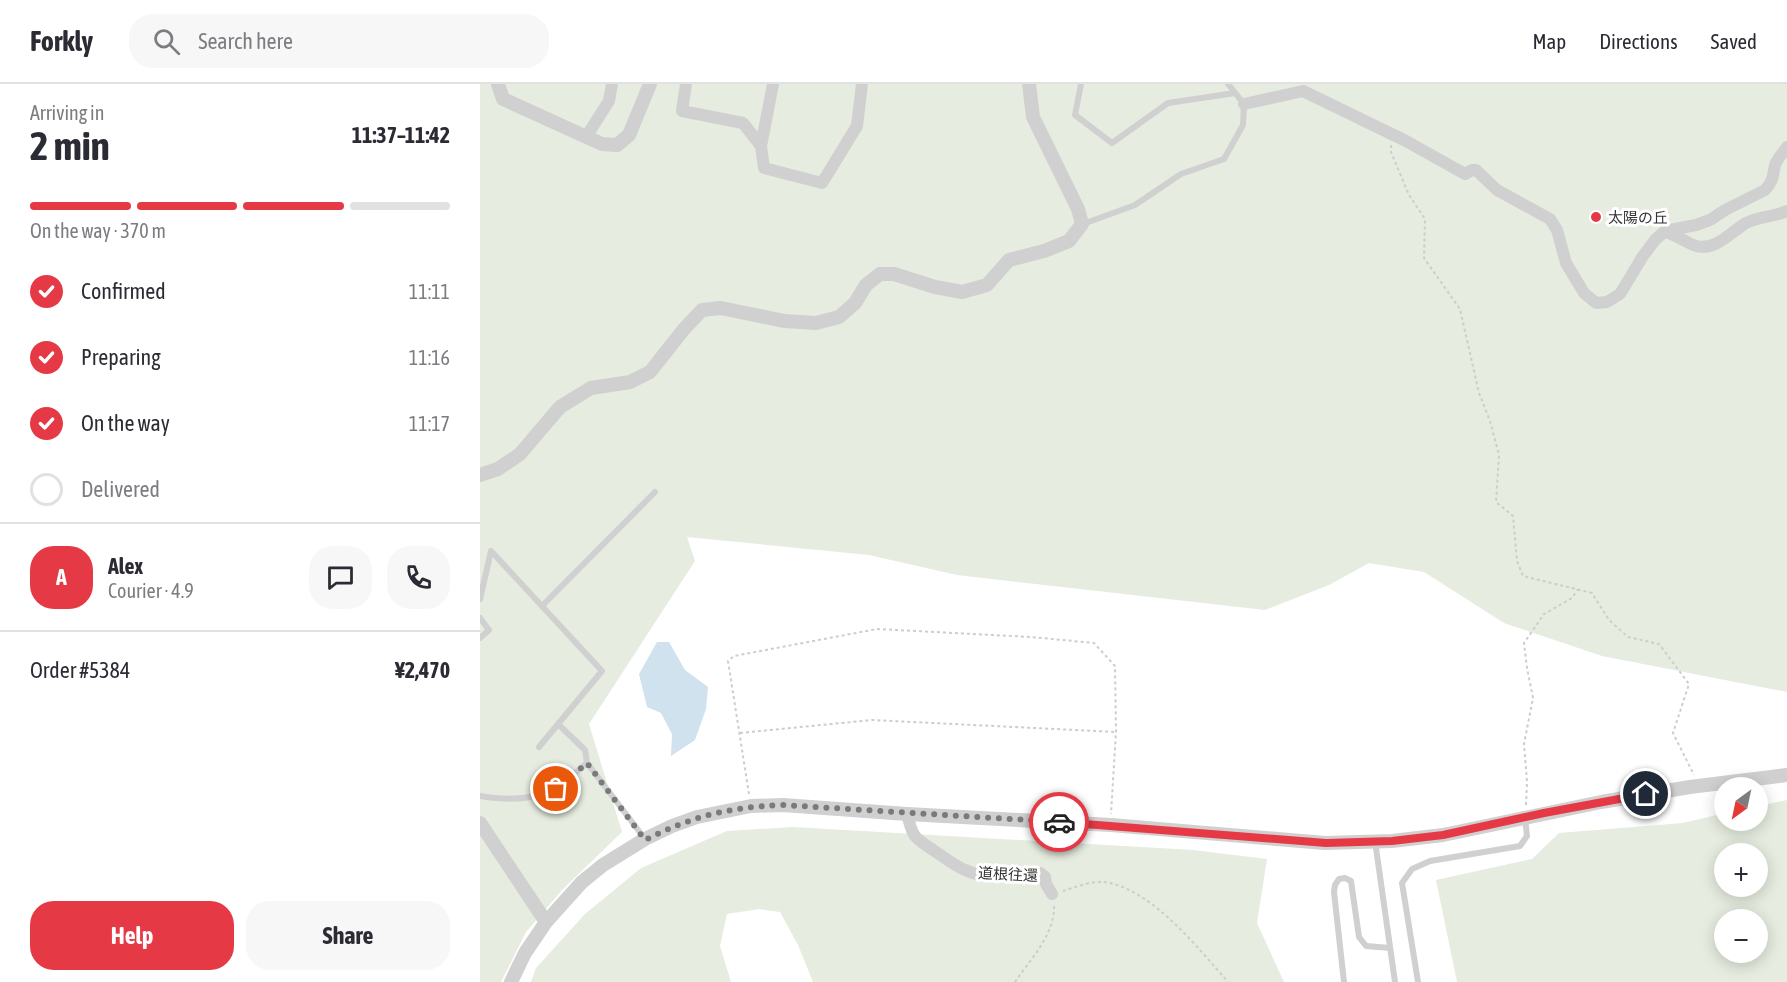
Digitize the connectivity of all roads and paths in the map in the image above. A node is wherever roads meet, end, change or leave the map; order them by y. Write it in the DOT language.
graph roads {
  1 [pos="498,84"];
  2 [pos="612,84"];
  3 [pos="650,84"];
  4 [pos="686,84"];
  5 [pos="773,84"];
  6 [pos="862,84"];
  7 [pos="1029,84"];
  8 [pos="1081,84"];
  9 [pos="1228,84"];
  10 [pos="1235,93"];
  11 [pos="1244,104"];
  12 [pos="1392,134"];
  13 [pos="586,137"];
  14 [pos="761,146"];
  15 [pos="1787,147"];
  16 [pos="1787,212"];
  17 [pos="1082,224"];
  18 [pos="1665,231"];
  19 [pos="480,475"];
  20 [pos="655,492"];
  21 [pos="1578,589"];
  22 [pos="480,599"];
  23 [pos="542,606"];
  24 [pos="480,618"];
  25 [pos="480,638"];
  26 [pos="558,724"];
  27 [pos="1116,732"];
  28 [pos="740,733"];
  29 [pos="539,747"];
  30 [pos="587,763"];
  31 [pos="1787,775"];
  32 [pos="1699,786"];
  33 [pos="480,796"];
  34 [pos="751,806"];
  35 [pos="907,814"];
  36 [pos="1525,817"];
  37 [pos="480,823"];
  38 [pos="1111,825"];
  39 [pos="645,840"];
  40 [pos="1376,841"];
  41 [pos="1052,894"];
  42 [pos="546,922"];
  43 [pos="1390,948"];
  44 [pos="511,982"];
  45 [pos="1015,982"];
  46 [pos="1228,982"];
  47 [pos="1344,982"];
  48 [pos="1395,982"];
  49 [pos="1418,982"];
  1 -- 13 [label="street"];
  2 -- 13 [label="street"];
  3 -- 13 [label="street"];
  4 -- 14 [label="street"];
  5 -- 14 [label="street"];
  6 -- 14 [label="street"];
  7 -- 17 [label="street"];
  8 -- 10 [label="lane"];
  9 -- 11 [label="lane"];
  11 -- 12 [label="street"];
  11 -- 17 [label="lane"];
  12 -- 18 [label="street"];
  12 -- 21 [label="path"];
  15 -- 18 [label="street"];
  16 -- 18 [label="street"];
  17 -- 19 [label="street"];
  20 -- 23 [label="lane"];
  21 -- 32 [label="path"];
  21 -- 36 [label="path"];
  22 -- 23 [label="lane"];
  23 -- 26 [label="lane"];
  24 -- 25 [label="lane"];
  26 -- 29 [label="lane"];
  26 -- 30 [label="lane"];
  27 -- 28 [label="path"];
  27 -- 28 [label="path"];
  27 -- 38 [label="path"];
  28 -- 34 [label="path"];
  30 -- 33 [label="lane"];
  30 -- 39 [label="lane"];
  31 -- 32 [label="street"];
  32 -- 36 [label="street"];
  34 -- 35 [label="street"];
  34 -- 39 [label="street"];
  35 -- 38 [label="street"];
  35 -- 41 [label="street, 道根往還"];
  36 -- 40 [label="street"];
  36 -- 49 [label="lane"];
  37 -- 42 [label="street"];
  38 -- 40 [label="street"];
  39 -- 42 [label="street"];
  40 -- 43 [label="lane"];
  41 -- 45 [label="path"];
  41 -- 46 [label="path, 道根往還"];
  42 -- 44 [label="street"];
  43 -- 47 [label="lane"];
  43 -- 48 [label="lane"];
}
